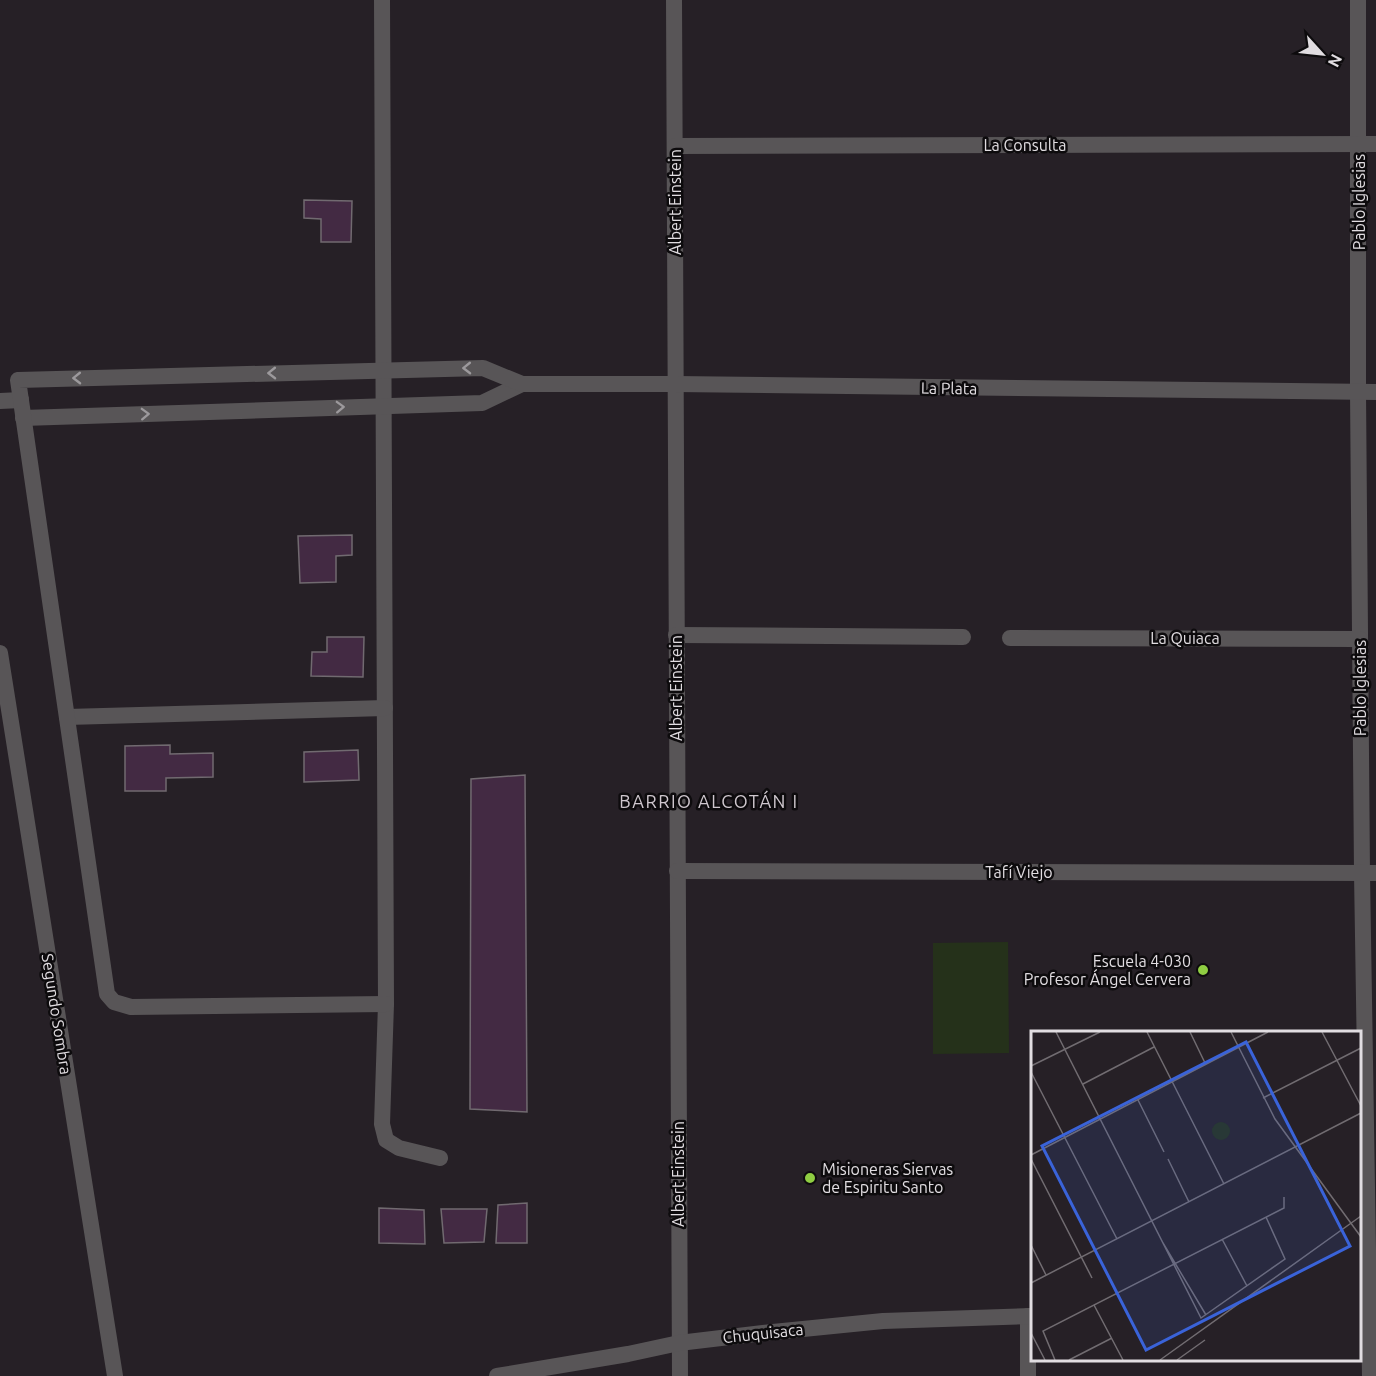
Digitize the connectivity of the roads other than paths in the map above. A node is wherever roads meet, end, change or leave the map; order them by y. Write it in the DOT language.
graph roads {
  1 [pos="382,0"];
  2 [pos="674,0"];
  3 [pos="1358,0"];
  4 [pos="1368,144"];
  5 [pos="675,146"];
  6 [pos="383,371"];
  7 [pos="522,384"];
  8 [pos="675,384"];
  9 [pos="1358,392"];
  10 [pos="1376,392"];
  11 [pos="21,399"];
  12 [pos="0,401"];
  13 [pos="383,406"];
  14 [pos="23,418"];
  15 [pos="676,635"];
  16 [pos="963,637"];
  17 [pos="1010,638"];
  18 [pos="1360,639"];
  19 [pos="0,653"];
  20 [pos="385,708"];
  21 [pos="67,717"];
  22 [pos="677,872"];
  23 [pos="1369,873"];
  24 [pos="386,1004"];
  25 [pos="1370,1101"];
  26 [pos="440,1158"];
  27 [pos="1030,1316"];
  28 [pos="1368,1325"];
  29 [pos="679,1343"];
  30 [pos="114,1376"];
  31 [pos="497,1376"];
  32 [pos="680,1376"];
  33 [pos="1028,1376"];
  34 [pos="1370,1376"];
  1 -- 6 [label="street"];
  2 -- 5 [label="street, Albert Einstein"];
  3 -- 4 [label="street, Pablo Iglesias"];
  4 -- 5 [label="street, La Consulta"];
  4 -- 9 [label="street, Pablo Iglesias"];
  5 -- 8 [label="street, Albert Einstein"];
  7 -- 6 [label="street, one-way"];
  6 -- 11 [label="street, one-way"];
  6 -- 13 [label="street"];
  7 -- 8 [label="street, La Plata"];
  7 -- 13 [label="street"];
  8 -- 9 [label="street, La Plata"];
  8 -- 15 [label="street, Albert Einstein"];
  9 -- 10 [label="street, La Plata"];
  9 -- 18 [label="street, Pablo Iglesias"];
  11 -- 12 [label="street"];
  11 -- 14 [label="street"];
  14 -- 13 [label="street, one-way"];
  13 -- 20 [label="street"];
  14 -- 21 [label="street"];
  15 -- 16 [label="street"];
  15 -- 22 [label="street, Albert Einstein"];
  17 -- 18 [label="street, La Quiaca"];
  18 -- 23 [label="street, Pablo Iglesias"];
  19 -- 30 [label="street, Segundo Sombra"];
  20 -- 21 [label="street"];
  20 -- 24 [label="street"];
  21 -- 24 [label="street"];
  22 -- 23 [label="street, Tafí Viejo"];
  22 -- 29 [label="street, Albert Einstein"];
  23 -- 25 [label="street, Pablo Iglesias"];
  24 -- 26 [label="street"];
  25 -- 28 [label="street, Pablo Iglesias"];
  27 -- 29 [label="street, Chuquisaca"];
  27 -- 33 [label="street"];
  28 -- 34 [label="street, Pablo Iglesias"];
  29 -- 31 [label="street, Chuquisaca"];
  29 -- 32 [label="street, Albert Einstein"];
}
